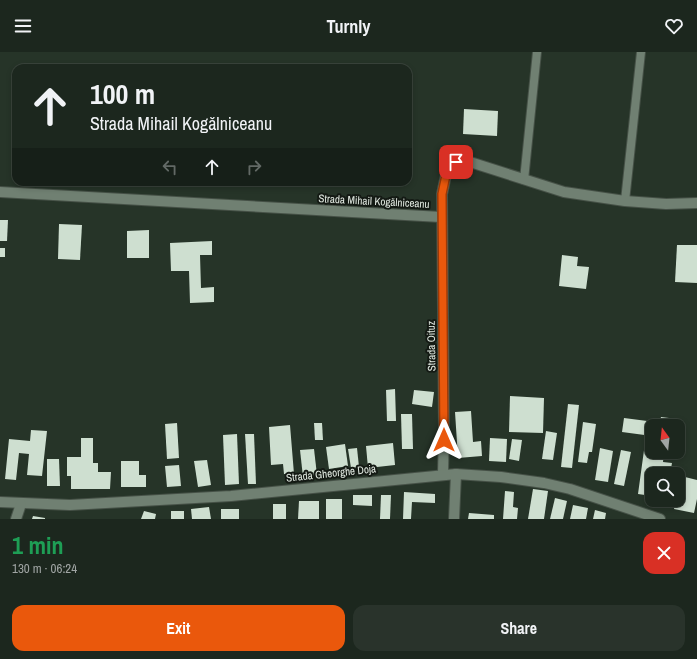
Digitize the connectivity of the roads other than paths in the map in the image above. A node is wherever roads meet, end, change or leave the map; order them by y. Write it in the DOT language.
graph roads {
  1 [pos="537,52"];
  2 [pos="641,52"];
  3 [pos="524,180"];
  4 [pos="0,192"];
  5 [pos="625,201"];
  6 [pos="697,204"];
  7 [pos="441,217"];
  8 [pos="443,474"];
  9 [pos="456,474"];
  10 [pos="0,502"];
  11 [pos="21,504"];
  12 [pos="16,519"];
  13 [pos="454,519"];
  14 [pos="660,519"];
  1 -- 3 [label="lane"];
  2 -- 5 [label="lane"];
  3 -- 5 [label="street, Strada Mihail Kogălniceanu"];
  3 -- 7 [label="street, Strada Mihail Kogălniceanu"];
  4 -- 7 [label="street, Strada Mihail Kogălniceanu"];
  5 -- 6 [label="street, Strada Mihail Kogălniceanu"];
  7 -- 8 [label="street, Strada Oituz"];
  8 -- 9 [label="street, Strada Gheorghe Doja"];
  8 -- 11 [label="street, Strada Gheorghe Doja"];
  9 -- 13 [label="street"];
  9 -- 14 [label="street, Strada Gheorghe Doja"];
  10 -- 11 [label="street, Strada Gheorghe Doja"];
  11 -- 12 [label="street"];
}
